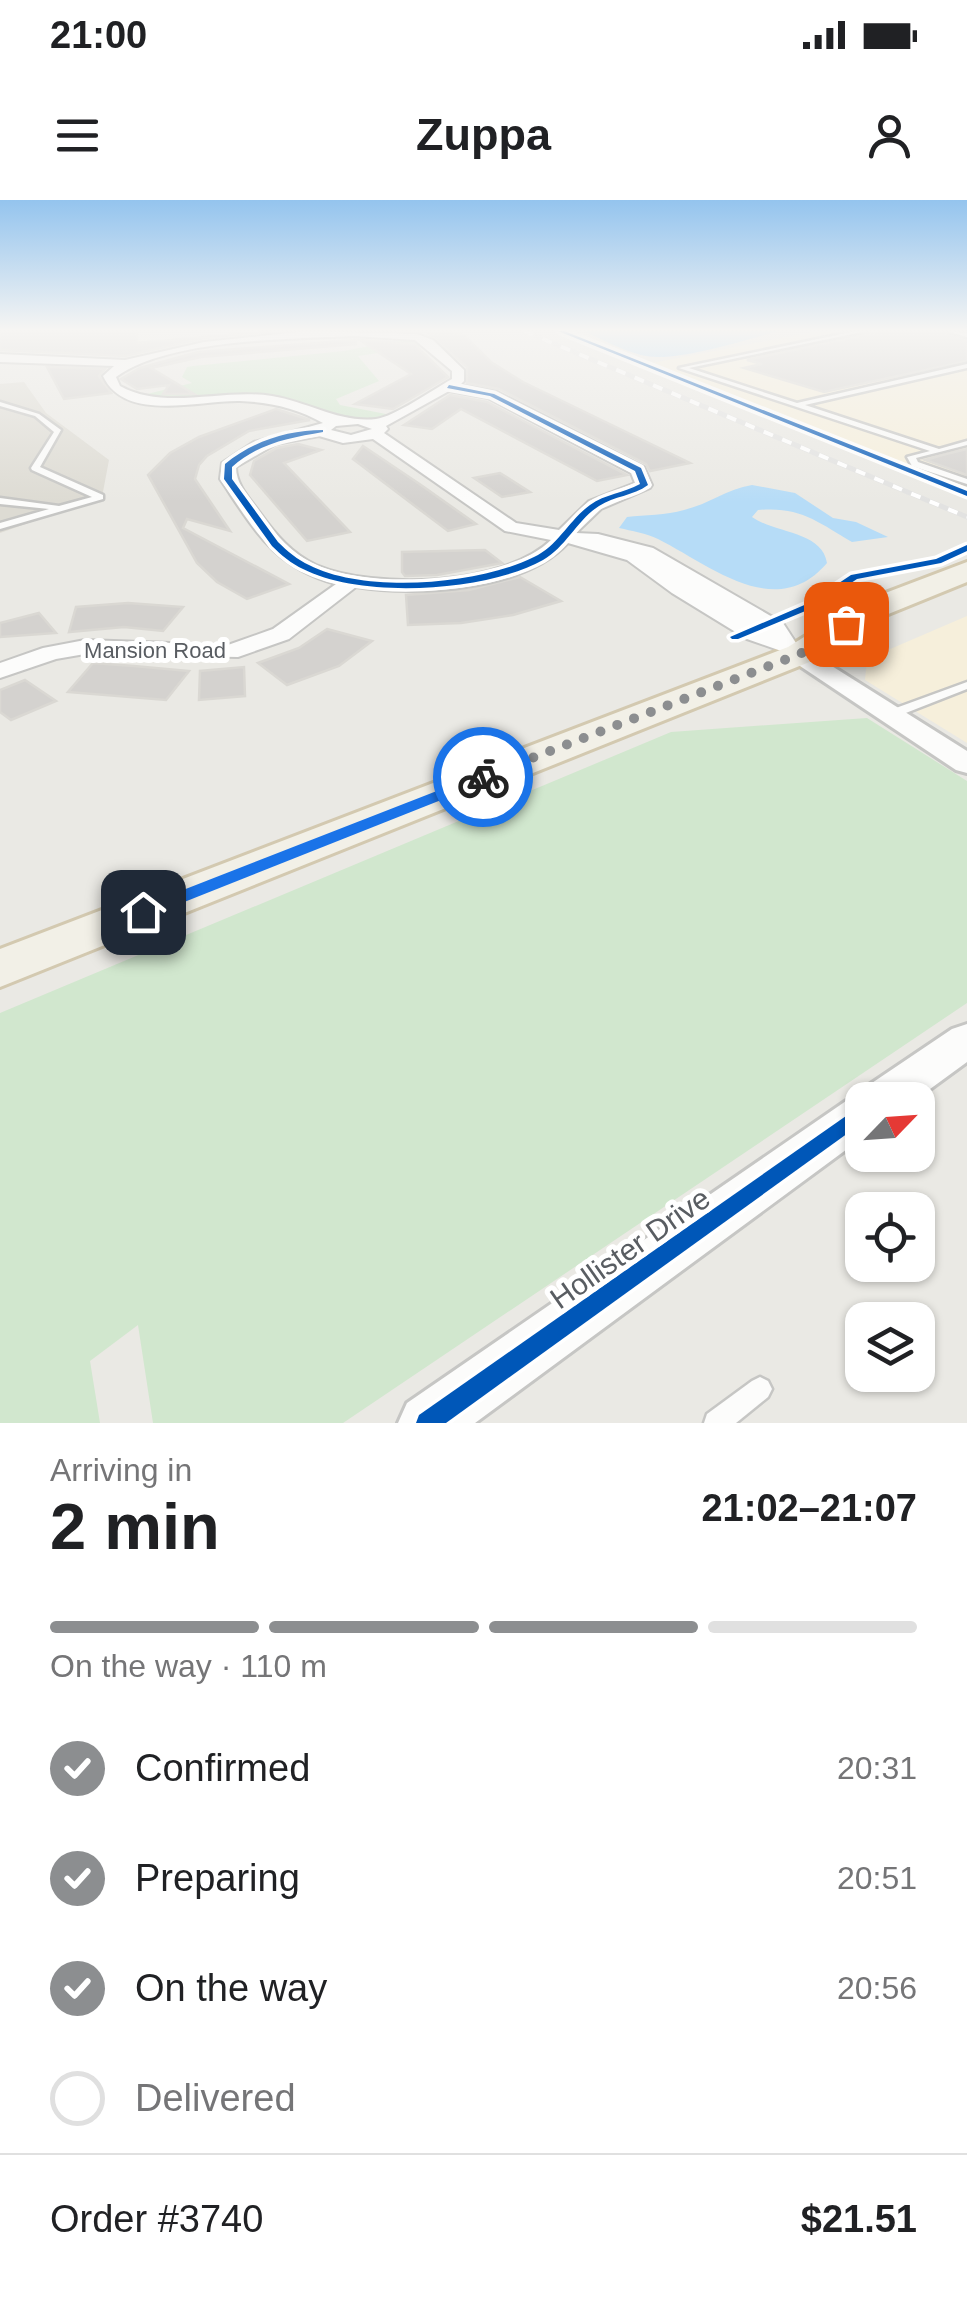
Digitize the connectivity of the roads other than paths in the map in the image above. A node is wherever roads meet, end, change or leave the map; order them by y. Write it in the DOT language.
graph roads {
  1 [pos="117,388"];
  2 [pos="448,388"];
  3 [pos="456,388"];
  4 [pos="744,388"];
  5 [pos="871,388"];
  6 [pos="0,404"];
  7 [pos="797,405"];
  8 [pos="326,427"];
  9 [pos="377,429"];
  10 [pos="967,443"];
  11 [pos="939,450"];
  12 [pos="967,482"];
  13 [pos="0,501"];
  14 [pos="61,508"];
  15 [pos="0,526"];
  16 [pos="561,536"];
  17 [pos="967,571"];
  18 [pos="352,581"];
  19 [pos="967,602"];
  20 [pos="794,650"];
  21 [pos="0,671"];
  22 [pos="964,688"];
  23 [pos="889,714"];
  24 [pos="967,764"];
  25 [pos="0,969"];
  26 [pos="967,1040"];
  27 [pos="908,1082"];
  28 [pos="845,1126"];
  29 [pos="760,1389"];
  30 [pos="427,1423"];
  31 [pos="716,1423"];
  1 -- 8 [label="street"];
  2 -- 9 [label="street"];
  3 -- 16 [label="street"];
  4 -- 7 [label="lane"];
  5 -- 7 [label="lane"];
  6 -- 14 [label="lane"];
  7 -- 11 [label="lane"];
  8 -- 9 [label="street"];
  8 -- 18 [label="street"];
  9 -- 16 [label="street"];
  10 -- 11 [label="lane"];
  11 -- 12 [label="lane"];
  13 -- 14 [label="lane"];
  14 -- 15 [label="lane"];
  16 -- 18 [label="street"];
  16 -- 20 [label="street"];
  17 -- 20 [label="main road"];
  18 -- 21 [label="street, Mansion Road"];
  19 -- 20 [label="main road"];
  20 -- 23 [label="street"];
  20 -- 25 [label="main road"];
  22 -- 23 [label="lane"];
  23 -- 24 [label="street"];
  26 -- 27 [label="street"];
  28 -- 30 [label="street, Hollister Drive"];
  29 -- 31 [label="lane"];
}
